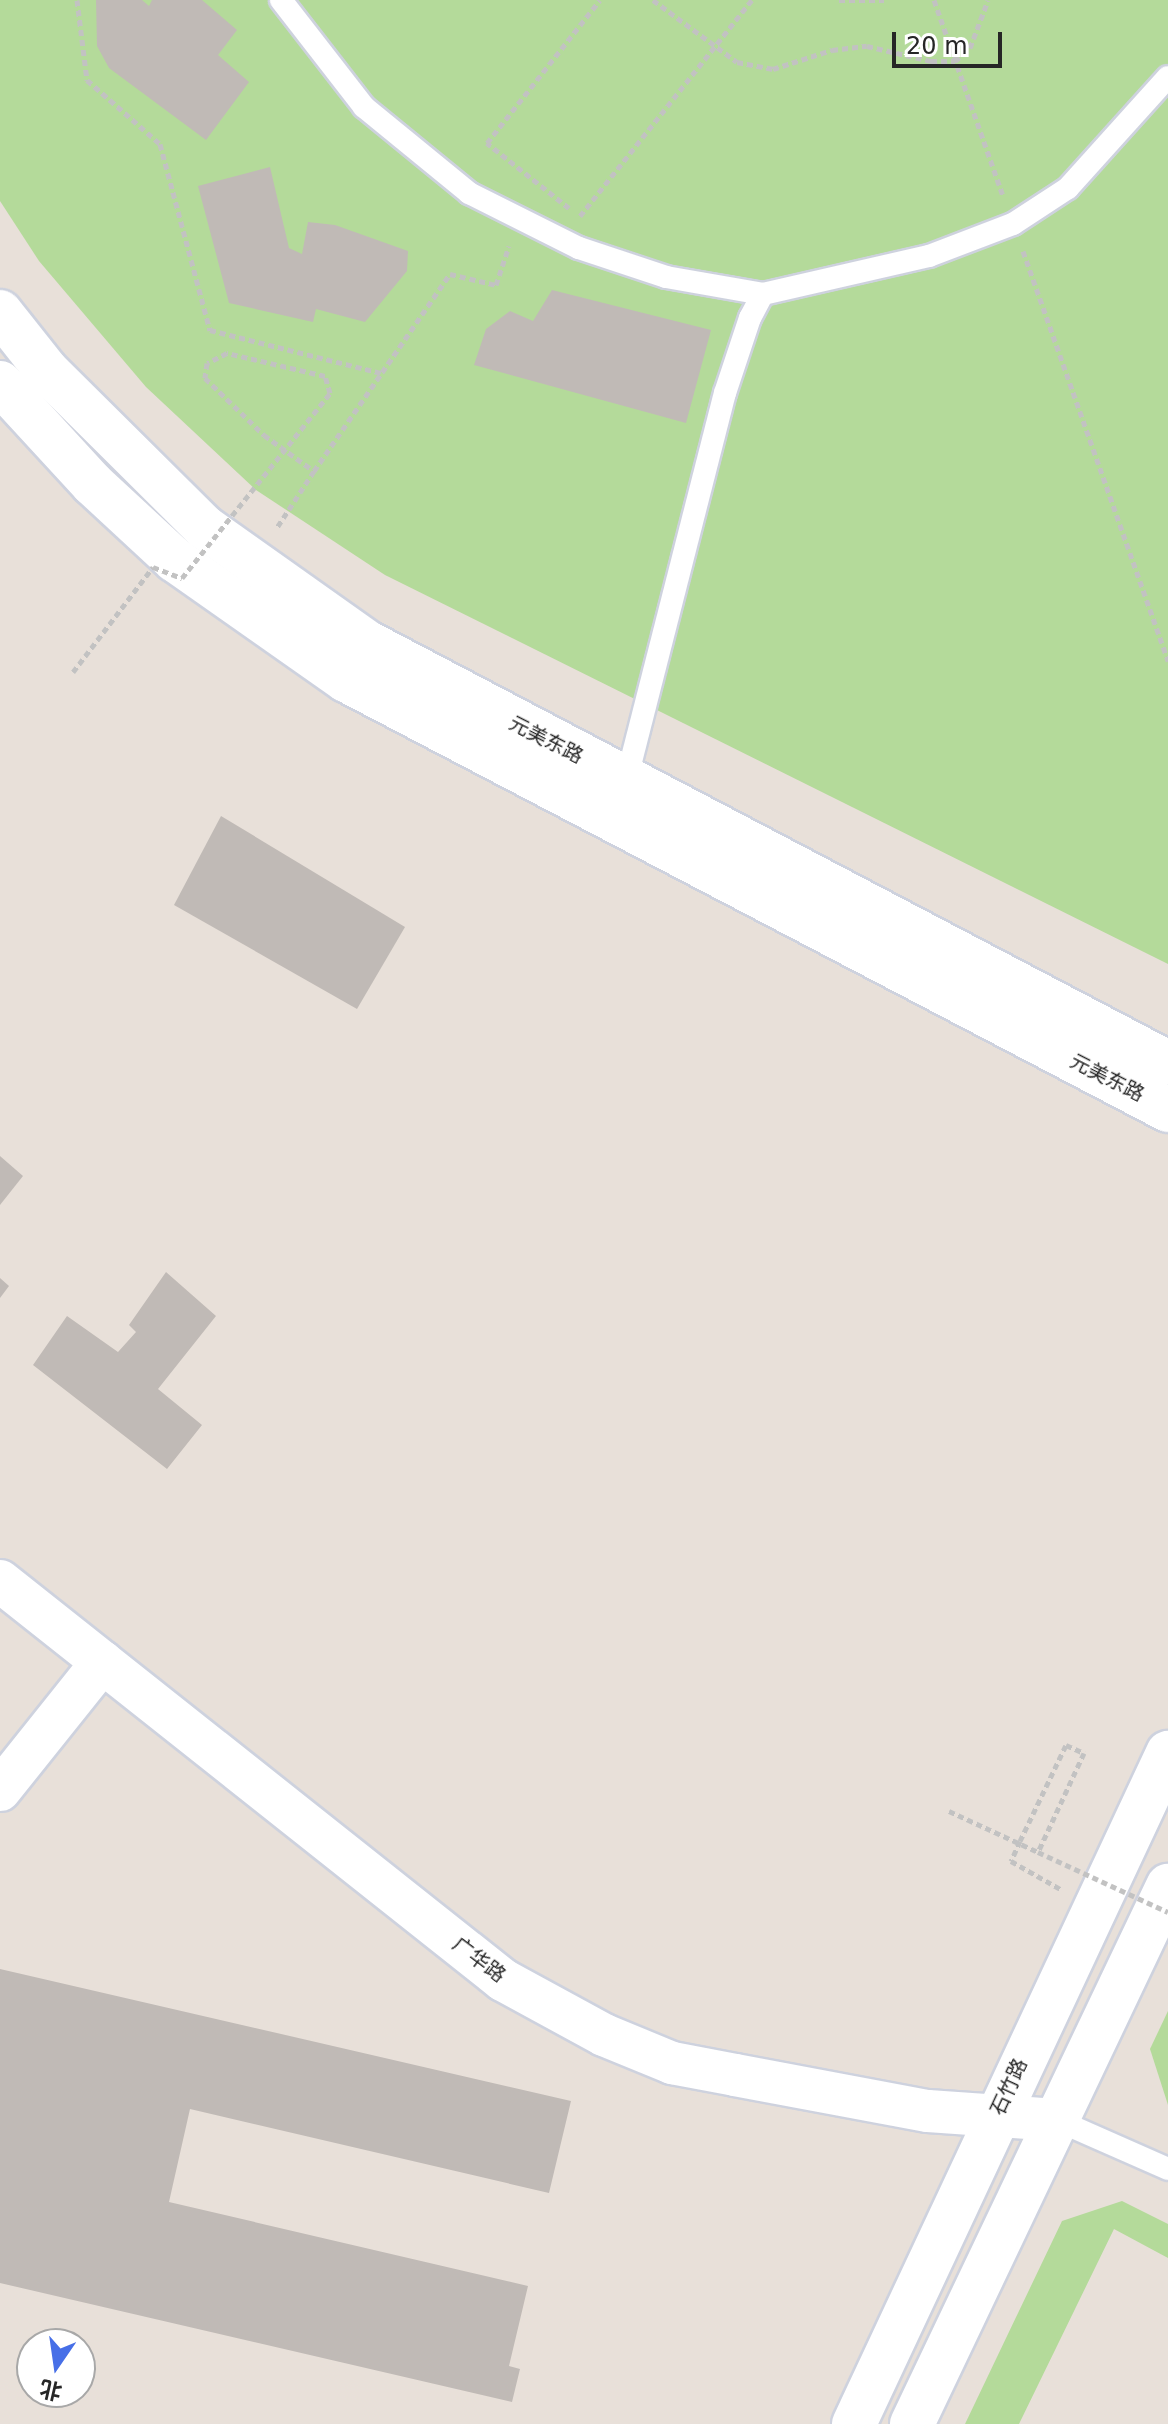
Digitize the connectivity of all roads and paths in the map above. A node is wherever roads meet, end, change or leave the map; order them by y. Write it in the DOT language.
graph roads {
  1 [pos="77,0"];
  2 [pos="281,0"];
  3 [pos="600,0"];
  4 [pos="653,0"];
  5 [pos="752,0"];
  6 [pos="839,0"];
  7 [pos="884,0"];
  8 [pos="934,0"];
  9 [pos="988,0"];
  10 [pos="715,48"];
  11 [pos="955,61"];
  12 [pos="1168,77"];
  13 [pos="518,218"];
  14 [pos="1013,224"];
  15 [pos="763,294"];
  16 [pos="0,312"];
  17 [pos="381,373"];
  18 [pos="0,383"];
  19 [pos="314,471"];
  20 [pos="253,563"];
  21 [pos="1168,661"];
  22 [pos="73,672"];
  23 [pos="626,781"];
  24 [pos="1168,1063"];
  25 [pos="1168,1110"];
  26 [pos="0,1581"];
  27 [pos="102,1662"];
  28 [pos="1168,1753"];
  29 [pos="0,1790"];
  30 [pos="949,1811"];
  31 [pos="1038,1852"];
  32 [pos="1168,1886"];
  33 [pos="1095,1907"];
  34 [pos="1168,1912"];
  35 [pos="997,2112"];
  36 [pos="1057,2120"];
  37 [pos="1168,2169"];
  38 [pos="854,2424"];
  39 [pos="912,2424"];
  1 -- 17 [label="path"];
  2 -- 13 [label="lane"];
  3 -- 10 [label="path"];
  4 -- 10 [label="path"];
  5 -- 10 [label="path"];
  6 -- 7 [label="path"];
  8 -- 11 [label="path"];
  9 -- 11 [label="path"];
  10 -- 11 [label="path"];
  11 -- 14 [label="path"];
  12 -- 14 [label="lane"];
  13 -- 15 [label="lane"];
  13 -- 17 [label="path"];
  14 -- 15 [label="lane"];
  14 -- 21 [label="path"];
  15 -- 23 [label="lane"];
  16 -- 20 [label="street, 元美东路"];
  17 -- 19 [label="path"];
  18 -- 25 [label="street, 元美东路"];
  19 -- 20 [label="path"];
  19 -- 22 [label="path, bridge"];
  20 -- 23 [label="street, 元美东路"];
  23 -- 24 [label="street, 元美东路"];
  26 -- 27 [label="street, 广华路"];
  27 -- 29 [label="street"];
  27 -- 35 [label="street, 广华路"];
  28 -- 33 [label="street, 石竹路"];
  30 -- 31 [label="path, bridge"];
  31 -- 33 [label="path, bridge"];
  31 -- 34 [label="path, bridge"];
  32 -- 36 [label="street"];
  33 -- 35 [label="street, 石竹路"];
  35 -- 36 [label="street, 广华路"];
  35 -- 38 [label="street, 石竹路"];
  36 -- 37 [label="lane"];
  36 -- 39 [label="street"];
}
